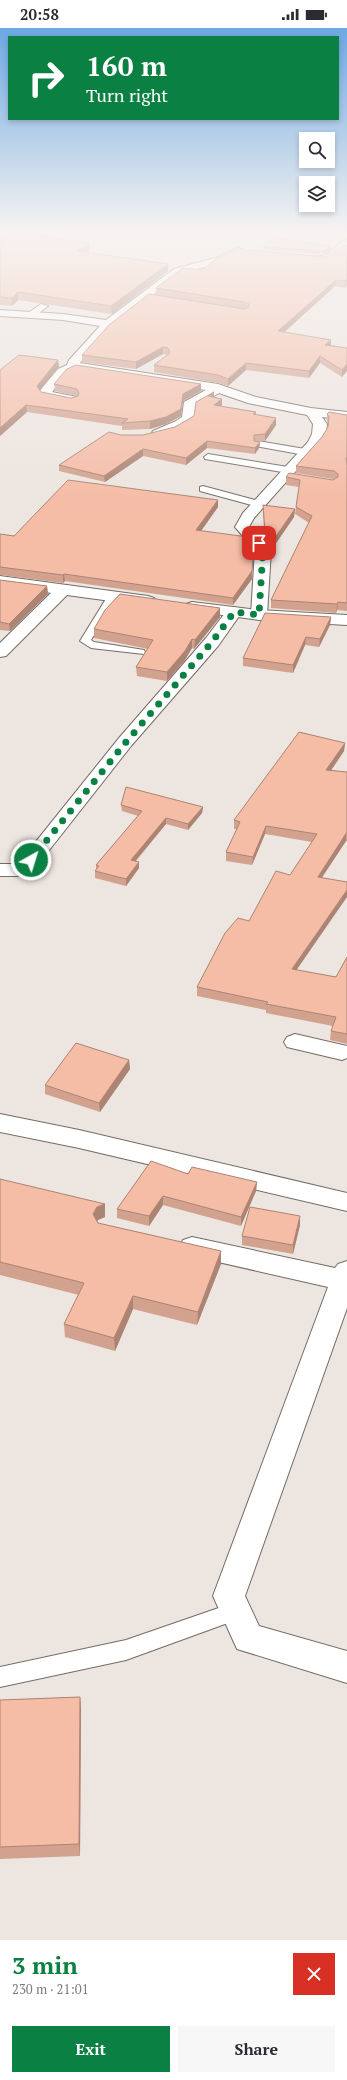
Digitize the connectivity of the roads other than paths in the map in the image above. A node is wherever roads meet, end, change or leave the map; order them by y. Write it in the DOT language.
graph roads {
  1 [pos="103,323"];
  2 [pos="108,324"];
  3 [pos="74,366"];
  4 [pos="151,367"];
  5 [pos="138,375"];
  6 [pos="218,388"];
  7 [pos="72,400"];
  8 [pos="311,412"];
  9 [pos="347,416"];
  10 [pos="144,435"];
  11 [pos="258,444"];
  12 [pos="306,452"];
  13 [pos="208,457"];
  14 [pos="290,475"];
  15 [pos="203,489"];
  16 [pos="259,504"];
  17 [pos="0,581"];
  18 [pos="63,590"];
  19 [pos="113,596"];
  20 [pos="234,612"];
  21 [pos="259,615"];
  22 [pos="347,620"];
  23 [pos="0,652"];
  24 [pos="140,652"];
  25 [pos="0,870"];
  26 [pos="295,1042"];
  27 [pos="342,1052"];
  28 [pos="0,1123"];
  29 [pos="347,1202"];
  30 [pos="168,1242"];
  31 [pos="345,1276"];
  32 [pos="236,1611"];
  33 [pos="347,1666"];
  34 [pos="0,1677"];
  1 -- 2 [label="street"];
  2 -- 3 [label="street"];
  3 -- 5 [label="street"];
  3 -- 7 [label="street"];
  4 -- 5 [label="street"];
  5 -- 6 [label="street"];
  6 -- 8 [label="street"];
  6 -- 10 [label="street"];
  8 -- 9 [label="street"];
  8 -- 12 [label="street"];
  11 -- 12 [label="lane"];
  12 -- 14 [label="street"];
  13 -- 14 [label="lane"];
  14 -- 16 [label="street"];
  15 -- 16 [label="lane"];
  16 -- 21 [label="street"];
  17 -- 18 [label="street"];
  18 -- 19 [label="street"];
  18 -- 23 [label="street"];
  19 -- 20 [label="street"];
  19 -- 24 [label="lane"];
  20 -- 21 [label="street"];
  20 -- 25 [label="street"];
  21 -- 22 [label="street"];
  26 -- 27 [label="street"];
  28 -- 29 [label="street"];
  30 -- 31 [label="street"];
  31 -- 32 [label="street"];
  32 -- 33 [label="street"];
  32 -- 34 [label="lane"];
}
